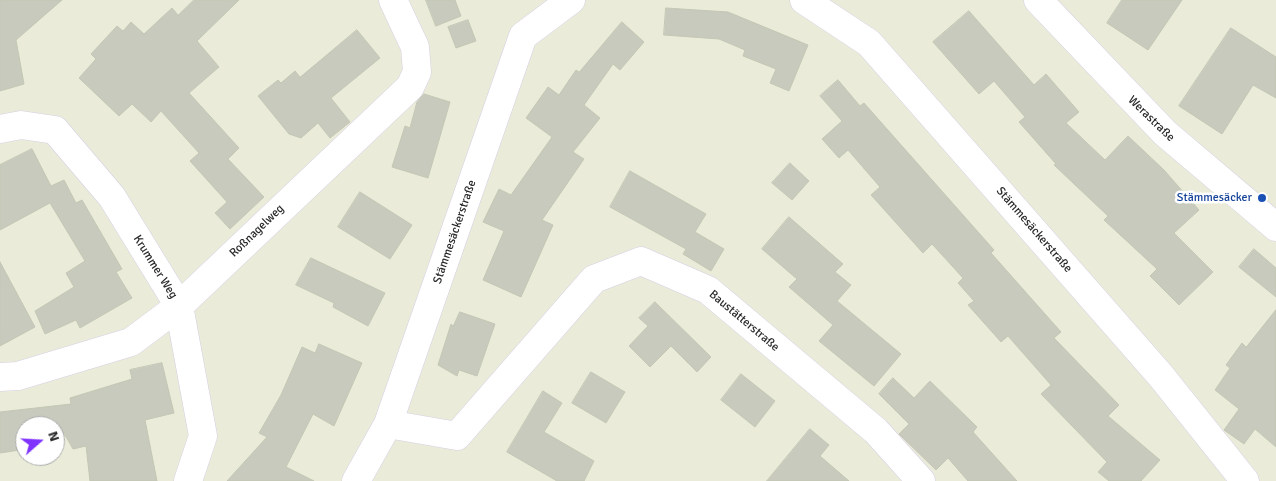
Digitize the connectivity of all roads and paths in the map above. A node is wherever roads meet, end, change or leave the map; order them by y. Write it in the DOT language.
graph roads {
  1 [pos="392,0"];
  2 [pos="571,0"];
  3 [pos="804,0"];
  4 [pos="1038,0"];
  5 [pos="0,129"];
  6 [pos="1276,227"];
  7 [pos="179,306"];
  8 [pos="0,377"];
  9 [pos="388,424"];
  10 [pos="188,481"];
  11 [pos="356,481"];
  12 [pos="920,481"];
  13 [pos="1245,481"];
  1 -- 7 [label="street, Roßnagelweg"];
  2 -- 9 [label="street, Stämmesäckerstraße"];
  3 -- 13 [label="street, Stämmesäckerstraße"];
  4 -- 6 [label="street, Werastraße"];
  5 -- 7 [label="street, Krummer Weg"];
  7 -- 8 [label="street, Roßnagelweg"];
  7 -- 10 [label="street, Krummer Weg"];
  9 -- 11 [label="street, Stämmesäckerstraße"];
  9 -- 12 [label="street, Baustätterstraße"];
}
